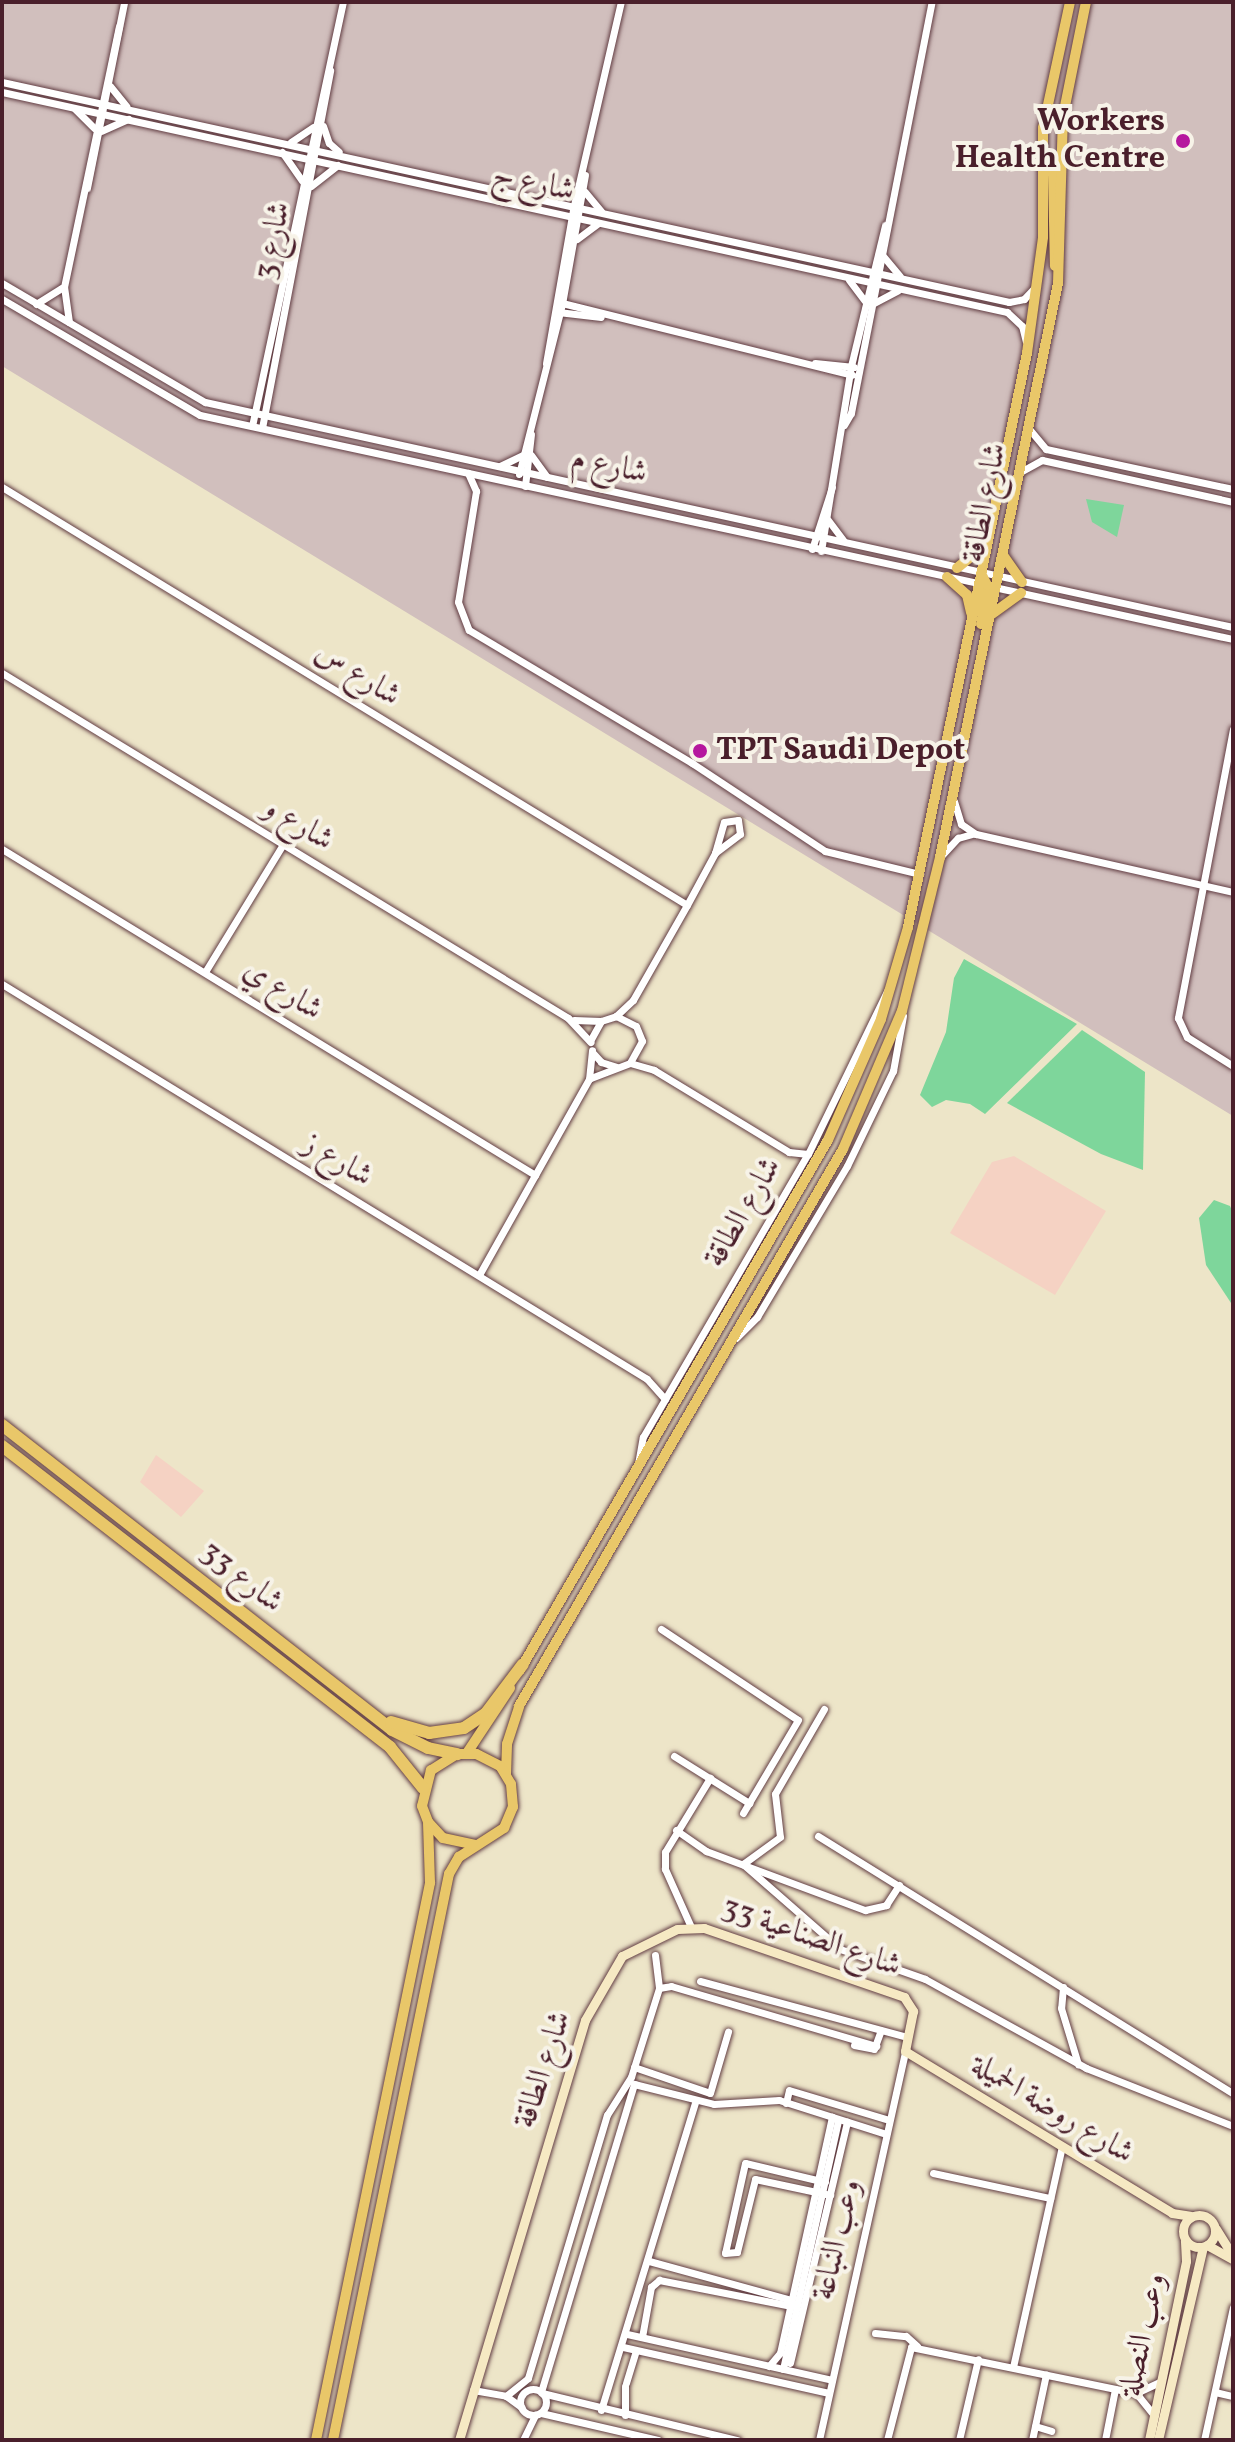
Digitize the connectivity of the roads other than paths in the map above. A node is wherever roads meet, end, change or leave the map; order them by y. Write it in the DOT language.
graph roads {
  1 [pos="124,2"];
  2 [pos="343,2"];
  3 [pos="621,2"];
  4 [pos="932,2"];
  5 [pos="1070,2"];
  6 [pos="1083,2"];
  7 [pos="2,82"];
  8 [pos="107,86"];
  9 [pos="2,92"];
  10 [pos="84,98"];
  11 [pos="104,103"];
  12 [pos="72,106"];
  13 [pos="130,109"];
  14 [pos="102,113"];
  15 [pos="128,119"];
  16 [pos="318,125"];
  17 [pos="98,131"];
  18 [pos="286,143"];
  19 [pos="314,148"];
  20 [pos="282,152"];
  21 [pos="344,155"];
  22 [pos="312,159"];
  23 [pos="338,165"];
  24 [pos="1041,165"];
  25 [pos="306,185"];
  26 [pos="581,192"];
  27 [pos="560,202"];
  28 [pos="578,206"];
  29 [pos="555,212"];
  30 [pos="603,213"];
  31 [pos="576,218"];
  32 [pos="598,223"];
  33 [pos="712,235"];
  34 [pos="572,239"];
  35 [pos="710,247"];
  36 [pos="788,253"];
  37 [pos="878,255"];
  38 [pos="785,265"];
  39 [pos="853,268"];
  40 [pos="875,273"];
  41 [pos="847,279"];
  42 [pos="905,279"];
  43 [pos="1039,281"];
  44 [pos="2,283"];
  45 [pos="1058,283"];
  46 [pos="873,284"];
  47 [pos="64,287"];
  48 [pos="899,290"];
  49 [pos="955,290"];
  50 [pos="2,299"];
  51 [pos="954,300"];
  52 [pos="869,303"];
  53 [pos="36,304"];
  54 [pos="558,307"];
  55 [pos="69,323"];
  56 [pos="92,337"];
  57 [pos="855,348"];
  58 [pos="85,349"];
  59 [pos="1027,353"];
  60 [pos="835,367"];
  61 [pos="855,372"];
  62 [pos="847,390"];
  63 [pos="264,392"];
  64 [pos="242,408"];
  65 [pos="260,412"];
  66 [pos="281,417"];
  67 [pos="1028,424"];
  68 [pos="844,425"];
  69 [pos="252,426"];
  70 [pos="262,428"];
  71 [pos="527,455"];
  72 [pos="497,467"];
  73 [pos="523,472"];
  74 [pos="1158,472"];
  75 [pos="468,473"];
  76 [pos="1018,476"];
  77 [pos="490,478"];
  78 [pos="548,478"];
  79 [pos="1001,478"];
  80 [pos="521,485"];
  81 [pos="1155,486"];
  82 [pos="2,487"];
  83 [pos="1233,489"];
  84 [pos="604,490"];
  85 [pos="476,491"];
  86 [pos="1233,502"];
  87 [pos="602,503"];
  88 [pos="741,519"];
  89 [pos="825,519"];
  90 [pos="797,532"];
  91 [pos="739,533"];
  92 [pos="820,536"];
  93 [pos="846,542"];
  94 [pos="987,543"];
  95 [pos="817,550"];
  96 [pos="1002,551"];
  97 [pos="957,568"];
  98 [pos="947,577"];
  99 [pos="988,580"];
  100 [pos="1021,588"];
  101 [pos="989,620"];
  102 [pos="972,621"];
  103 [pos="1233,627"];
  104 [pos="1230,640"];
  105 [pos="2,673"];
  106 [pos="968,717"];
  107 [pos="1233,729"];
  108 [pos="953,791"];
  109 [pos="976,834"];
  110 [pos="283,844"];
  111 [pos="2,849"];
  112 [pos="715,853"];
  113 [pos="940,857"];
  114 [pos="920,874"];
  115 [pos="1202,886"];
  116 [pos="1233,892"];
  117 [pos="687,905"];
  118 [pos="205,972"];
  119 [pos="2,984"];
  120 [pos="892,984"];
  121 [pos="637,994"];
  122 [pos="616,1016"];
  123 [pos="568,1018"];
  124 [pos="601,1021"];
  125 [pos="636,1026"];
  126 [pos="591,1046"];
  127 [pos="641,1049"];
  128 [pos="630,1063"];
  129 [pos="1233,1066"];
  130 [pos="616,1067"];
  131 [pos="654,1070"];
  132 [pos="589,1079"];
  133 [pos="789,1152"];
  134 [pos="808,1154"];
  135 [pos="800,1168"];
  136 [pos="535,1175"];
  137 [pos="479,1275"];
  138 [pos="647,1379"];
  139 [pos="674,1384"];
  140 [pos="665,1399"];
  141 [pos="2,1425"];
  142 [pos="2,1446"];
  143 [pos="638,1466"];
  144 [pos="661,1629"];
  145 [pos="523,1664"];
  146 [pos="361,1704"];
  147 [pos="824,1709"];
  148 [pos="462,1753"];
  149 [pos="674,1756"];
  150 [pos="506,1774"];
  151 [pos="710,1778"];
  152 [pos="423,1788"];
  153 [pos="749,1803"];
  154 [pos="743,1813"];
  155 [pos="428,1822"];
  156 [pos="676,1830"];
  157 [pos="818,1836"];
  158 [pos="475,1845"];
  159 [pos="743,1864"];
  160 [pos="899,1885"];
  161 [pos="691,1927"];
  162 [pos="655,1955"];
  163 [pos="700,1981"];
  164 [pos="1063,1987"];
  165 [pos="659,1988"];
  166 [pos="881,2030"];
  167 [pos="728,2032"];
  168 [pos="908,2037"];
  169 [pos="854,2045"];
  170 [pos="876,2046"];
  171 [pos="905,2051"];
  172 [pos="1078,2064"];
  173 [pos="634,2067"];
  174 [pos="1233,2093"];
  175 [pos="696,2100"];
  176 [pos="786,2103"];
  177 [pos="839,2120"];
  178 [pos="889,2120"];
  179 [pos="1233,2126"];
  180 [pos="886,2134"];
  181 [pos="1062,2146"];
  182 [pos="832,2169"];
  183 [pos="933,2173"];
  184 [pos="822,2181"];
  185 [pos="823,2193"];
  186 [pos="1050,2198"];
  187 [pos="1172,2213"];
  188 [pos="1190,2216"];
  189 [pos="1215,2228"];
  190 [pos="1184,2235"];
  191 [pos="812,2239"];
  192 [pos="1205,2246"];
  193 [pos="1233,2257"];
  194 [pos="649,2261"];
  195 [pos="798,2289"];
  196 [pos="791,2303"];
  197 [pos="1233,2307"];
  198 [pos="796,2325"];
  199 [pos="875,2333"];
  200 [pos="627,2334"];
  201 [pos="642,2337"];
  202 [pos="917,2346"];
  203 [pos="623,2347"];
  204 [pos="636,2350"];
  205 [pos="978,2359"];
  206 [pos="790,2363"];
  207 [pos="769,2366"];
  208 [pos="1013,2367"];
  209 [pos="783,2369"];
  210 [pos="1046,2374"];
  211 [pos="832,2380"];
  212 [pos="1162,2381"];
  213 [pos="1115,2389"];
  214 [pos="473,2390"];
  215 [pos="526,2392"];
  216 [pos="542,2392"];
  217 [pos="1215,2392"];
  218 [pos="829,2393"];
  219 [pos="1136,2393"];
  220 [pos="506,2396"];
  221 [pos="1233,2396"];
  222 [pos="521,2407"];
  223 [pos="601,2410"];
  224 [pos="538,2414"];
  225 [pos="625,2415"];
  226 [pos="1154,2415"];
  227 [pos="1035,2426"];
  228 [pos="1051,2431"];
  229 [pos="316,2440"];
  230 [pos="333,2440"];
  231 [pos="459,2440"];
  232 [pos="523,2440"];
  233 [pos="658,2440"];
  234 [pos="737,2440"];
  235 [pos="819,2440"];
  236 [pos="887,2440"];
  237 [pos="959,2440"];
  238 [pos="1032,2440"];
  239 [pos="1105,2440"];
  240 [pos="1149,2440"];
  241 [pos="1158,2440"];
  242 [pos="1204,2440"];
  1 -- 8 [label="street"];
  2 -- 16 [label="street, شارع 3"];
  3 -- 26 [label="street"];
  4 -- 37 [label="street"];
  5 -- 24 [label="main road, شارع الطاقة"];
  6 -- 45 [label="main road, شارع الطاقة"];
  7 -- 10 [label="street, شارع ج"];
  8 -- 10 [label="street"];
  8 -- 11 [label="street"];
  8 -- 13 [label="street"];
  9 -- 12 [label="street, شارع ج"];
  10 -- 11 [label="street, شارع ج"];
  11 -- 13 [label="street, شارع ج"];
  11 -- 14 [label="street"];
  12 -- 14 [label="street, شارع ج"];
  12 -- 17 [label="street"];
  13 -- 18 [label="street, شارع ج"];
  14 -- 15 [label="street, شارع ج"];
  14 -- 17 [label="street"];
  15 -- 17 [label="street"];
  15 -- 20 [label="street, شارع ج"];
  16 -- 18 [label="street"];
  16 -- 19 [label="street, شارع 3"];
  16 -- 21 [label="street"];
  17 -- 47 [label="street"];
  18 -- 19 [label="street, شارع ج"];
  19 -- 21 [label="street, شارع ج"];
  19 -- 22 [label="street, شارع 3"];
  20 -- 22 [label="street, شارع ج"];
  20 -- 25 [label="street"];
  21 -- 27 [label="street, شارع ج"];
  22 -- 23 [label="street, شارع ج"];
  22 -- 25 [label="street, شارع 3"];
  23 -- 25 [label="street"];
  23 -- 29 [label="street, شارع ج"];
  24 -- 43 [label="main road, شارع الطاقة"];
  24 -- 45 [label="main road"];
  25 -- 63 [label="street, شارع 3"];
  26 -- 27 [label="street"];
  26 -- 28 [label="street"];
  26 -- 30 [label="street"];
  27 -- 28 [label="street, شارع ج"];
  28 -- 30 [label="street, شارع ج"];
  28 -- 31 [label="street"];
  29 -- 31 [label="street, شارع ج"];
  29 -- 34 [label="street"];
  30 -- 33 [label="street, شارع ج"];
  31 -- 32 [label="street, شارع ج"];
  31 -- 34 [label="street"];
  32 -- 34 [label="street"];
  32 -- 35 [label="street, شارع ج"];
  33 -- 35 [label="street"];
  33 -- 36 [label="street, شارع ج"];
  34 -- 54 [label="street"];
  35 -- 38 [label="street, شارع ج"];
  36 -- 38 [label="street"];
  36 -- 39 [label="street, شارع ج"];
  37 -- 39 [label="street"];
  37 -- 40 [label="street"];
  37 -- 42 [label="street"];
  38 -- 41 [label="street, شارع ج"];
  39 -- 40 [label="street, شارع ج"];
  40 -- 42 [label="street, شارع ج"];
  40 -- 46 [label="street"];
  41 -- 46 [label="street, شارع ج"];
  41 -- 52 [label="street"];
  42 -- 49 [label="street, شارع ج"];
  43 -- 49 [label="street, شارع ج"];
  43 -- 59 [label="main road, شارع الطاقة"];
  44 -- 53 [label="street, شارع م"];
  45 -- 67 [label="main road, شارع الطاقة"];
  46 -- 48 [label="street, شارع ج"];
  46 -- 52 [label="street"];
  47 -- 53 [label="street"];
  47 -- 55 [label="street"];
  48 -- 51 [label="street, شارع ج"];
  48 -- 52 [label="street"];
  49 -- 51 [label="street"];
  50 -- 58 [label="street, شارع م"];
  51 -- 59 [label="street, شارع ج"];
  52 -- 57 [label="street"];
  52 -- 61 [label="street"];
  53 -- 55 [label="street, شارع م"];
  54 -- 60 [label="street"];
  54 -- 71 [label="street"];
  55 -- 56 [label="street, شارع م"];
  56 -- 58 [label="street"];
  56 -- 64 [label="street, شارع م"];
  57 -- 60 [label="street"];
  57 -- 61 [label="street"];
  58 -- 69 [label="street, شارع م"];
  59 -- 79 [label="main road, شارع الطاقة"];
  60 -- 61 [label="street"];
  60 -- 62 [label="street"];
  61 -- 62 [label="street"];
  61 -- 68 [label="street"];
  62 -- 68 [label="street"];
  63 -- 64 [label="street"];
  63 -- 65 [label="street, شارع 3"];
  63 -- 66 [label="street"];
  64 -- 65 [label="street, شارع م"];
  65 -- 66 [label="street, شارع م"];
  65 -- 69 [label="street, شارع 3"];
  65 -- 70 [label="street, شارع 3"];
  66 -- 72 [label="street, شارع م"];
  67 -- 74 [label="street"];
  67 -- 76 [label="main road, شارع الطاقة"];
  68 -- 89 [label="street"];
  69 -- 70 [label="street, شارع م"];
  70 -- 75 [label="street, شارع م"];
  71 -- 72 [label="street"];
  71 -- 73 [label="street"];
  71 -- 78 [label="street"];
  72 -- 73 [label="street, شارع م"];
  73 -- 78 [label="street, شارع م"];
  73 -- 80 [label="street"];
  74 -- 81 [label="street"];
  74 -- 83 [label="street"];
  75 -- 77 [label="street, شارع م"];
  75 -- 85 [label="street"];
  76 -- 81 [label="street"];
  76 -- 96 [label="main road, شارع الطاقة"];
  77 -- 80 [label="street, شارع م"];
  77 -- 85 [label="street"];
  78 -- 84 [label="street, شارع م"];
  79 -- 94 [label="main road, شارع الطاقة"];
  79 -- 99 [label="main road"];
  80 -- 87 [label="street, شارع م"];
  81 -- 86 [label="street"];
  82 -- 117 [label="street, شارع س"];
  84 -- 87 [label="street"];
  84 -- 88 [label="street, شارع م"];
  85 -- 114 [label="street"];
  87 -- 91 [label="street, شارع م"];
  88 -- 90 [label="street, شارع م"];
  88 -- 91 [label="street"];
  89 -- 90 [label="street"];
  89 -- 92 [label="street"];
  89 -- 93 [label="street"];
  90 -- 92 [label="street, شارع م"];
  91 -- 95 [label="street, شارع م"];
  92 -- 93 [label="street, شارع م"];
  92 -- 95 [label="street"];
  93 -- 97 [label="street, شارع م"];
  94 -- 97 [label="main road"];
  94 -- 99 [label="main road, شارع الطاقة"];
  95 -- 98 [label="street, شارع م"];
  96 -- 99 [label="main road, شارع الطاقة"];
  96 -- 100 [label="main road"];
  97 -- 99 [label="street, شارع م"];
  98 -- 99 [label="street, شارع م"];
  98 -- 102 [label="main road"];
  99 -- 100 [label="street, شارع م"];
  99 -- 101 [label="main road, شارع الطاقة"];
  99 -- 102 [label="main road, شارع الطاقة"];
  99 -- 106 [label="main road"];
  100 -- 101 [label="main road"];
  100 -- 103 [label="street, شارع م"];
  100 -- 104 [label="street, شارع م"];
  101 -- 106 [label="main road, شارع الطاقة"];
  102 -- 114 [label="main road, شارع الطاقة"];
  105 -- 110 [label="street, شارع و"];
  106 -- 108 [label="main road, شارع الطاقة"];
  107 -- 115 [label="street"];
  108 -- 109 [label="street"];
  108 -- 113 [label="main road, شارع الطاقة"];
  109 -- 113 [label="street"];
  109 -- 115 [label="street"];
  110 -- 118 [label="street"];
  110 -- 123 [label="street, شارع و"];
  111 -- 118 [label="street, شارع ي"];
  112 -- 112 [label="street"];
  112 -- 117 [label="street"];
  113 -- 150 [label="main road, شارع الطاقة"];
  114 -- 120 [label="main road, شارع الطاقة"];
  115 -- 116 [label="street"];
  115 -- 129 [label="street"];
  117 -- 121 [label="street"];
  118 -- 136 [label="street, شارع ي"];
  119 -- 137 [label="street, شارع ز"];
  120 -- 134 [label="street, شارع الطاقة"];
  120 -- 143 [label="main road, شارع الطاقة"];
  121 -- 122 [label="street"];
  121 -- 125 [label="street"];
  122 -- 124 [label="street"];
  122 -- 125 [label="street"];
  123 -- 124 [label="street, شارع و"];
  123 -- 126 [label="street, شارع و"];
  124 -- 126 [label="street"];
  125 -- 127 [label="street"];
  126 -- 130 [label="street"];
  126 -- 132 [label="street"];
  127 -- 128 [label="street"];
  127 -- 131 [label="street"];
  128 -- 130 [label="street"];
  128 -- 131 [label="street"];
  130 -- 132 [label="street"];
  131 -- 133 [label="street"];
  132 -- 136 [label="street"];
  133 -- 134 [label="street"];
  133 -- 135 [label="street"];
  134 -- 135 [label="street, شارع الطاقة"];
  135 -- 139 [label="street, شارع الطاقة"];
  136 -- 137 [label="street"];
  137 -- 138 [label="street, شارع ز"];
  138 -- 139 [label="street, شارع ز"];
  138 -- 140 [label="street, شارع ز"];
  139 -- 140 [label="street, شارع الطاقة"];
  140 -- 143 [label="street, شارع الطاقة"];
  141 -- 146 [label="highway, شارع 33"];
  142 -- 152 [label="highway, شارع 33"];
  143 -- 145 [label="main road, شارع الطاقة"];
  144 -- 153 [label="street"];
  145 -- 146 [label="highway"];
  145 -- 148 [label="main road, شارع الطاقة"];
  146 -- 148 [label="highway, شارع 33"];
  147 -- 159 [label="street"];
  148 -- 150 [label="main road"];
  148 -- 152 [label="main road"];
  149 -- 151 [label="street"];
  150 -- 158 [label="main road"];
  151 -- 153 [label="street"];
  151 -- 156 [label="street"];
  152 -- 155 [label="main road"];
  153 -- 154 [label="street"];
  155 -- 158 [label="main road"];
  155 -- 229 [label="main road"];
  156 -- 159 [label="street"];
  156 -- 161 [label="street"];
  157 -- 160 [label="street"];
  158 -- 230 [label="main road"];
  159 -- 160 [label="street"];
  159 -- 172 [label="street"];
  160 -- 164 [label="street"];
  161 -- 168 [label="street, شارع الصناعية 33"];
  161 -- 214 [label="street, شارع الطاقة"];
  162 -- 165 [label="street"];
  163 -- 166 [label="street"];
  164 -- 172 [label="street"];
  164 -- 174 [label="street"];
  165 -- 170 [label="street"];
  165 -- 173 [label="street"];
  166 -- 168 [label="street"];
  166 -- 170 [label="street"];
  167 -- 173 [label="street"];
  168 -- 171 [label="street, شارع الصناعية 33"];
  169 -- 170 [label="street"];
  171 -- 178 [label="street, وعب النباعة"];
  171 -- 181 [label="street, شارع روضة الحميلة"];
  172 -- 179 [label="street"];
  173 -- 220 [label="street"];
  175 -- 176 [label="street"];
  175 -- 194 [label="street"];
  175 -- 216 [label="street"];
  176 -- 177 [label="street"];
  176 -- 178 [label="street"];
  177 -- 180 [label="street"];
  177 -- 182 [label="street"];
  177 -- 184 [label="street"];
  178 -- 180 [label="street, وعب النباعة"];
  180 -- 211 [label="street, وعب النباعة"];
  181 -- 186 [label="street"];
  181 -- 187 [label="street, شارع روضة الحميلة"];
  182 -- 184 [label="street"];
  182 -- 185 [label="street"];
  183 -- 186 [label="street"];
  184 -- 185 [label="street"];
  184 -- 185 [label="street"];
  185 -- 191 [label="street"];
  186 -- 208 [label="street"];
  187 -- 188 [label="street, شارع روضة الحميلة"];
  187 -- 190 [label="street, شارع روضة الحميلة"];
  188 -- 189 [label="street, شارع روضة الحميلة"];
  188 -- 190 [label="street"];
  189 -- 192 [label="street, وعب النصلة"];
  189 -- 193 [label="street"];
  190 -- 192 [label="street"];
  190 -- 212 [label="street, وعب النصلة"];
  191 -- 195 [label="street"];
  191 -- 198 [label="street"];
  192 -- 193 [label="street"];
  192 -- 241 [label="street, وعب النصلة"];
  194 -- 196 [label="street"];
  194 -- 200 [label="street"];
  195 -- 196 [label="street"];
  195 -- 198 [label="street"];
  196 -- 201 [label="street"];
  196 -- 207 [label="street"];
  197 -- 217 [label="street"];
  198 -- 206 [label="street"];
  198 -- 209 [label="street"];
  199 -- 202 [label="street"];
  200 -- 201 [label="street"];
  200 -- 203 [label="street"];
  201 -- 207 [label="street"];
  202 -- 205 [label="street"];
  202 -- 236 [label="street"];
  203 -- 204 [label="street"];
  203 -- 223 [label="street"];
  204 -- 218 [label="street"];
  204 -- 225 [label="street"];
  205 -- 208 [label="street"];
  205 -- 237 [label="street"];
  207 -- 209 [label="street"];
  208 -- 210 [label="street"];
  209 -- 211 [label="street"];
  210 -- 213 [label="street"];
  210 -- 227 [label="street"];
  211 -- 218 [label="street, وعب النباعة"];
  212 -- 219 [label="street"];
  212 -- 226 [label="street, وعب النصلة"];
  213 -- 219 [label="street"];
  213 -- 239 [label="street"];
  214 -- 220 [label="street"];
  214 -- 231 [label="street, شارع الطاقة"];
  215 -- 216 [label="street"];
  215 -- 220 [label="street"];
  215 -- 222 [label="street"];
  216 -- 223 [label="street"];
  216 -- 224 [label="street"];
  217 -- 221 [label="street"];
  217 -- 242 [label="street"];
  218 -- 235 [label="street, وعب النباعة"];
  219 -- 226 [label="street"];
  220 -- 222 [label="street"];
  222 -- 224 [label="street"];
  223 -- 225 [label="street"];
  224 -- 232 [label="street"];
  224 -- 233 [label="street"];
  225 -- 234 [label="street"];
  226 -- 240 [label="street, وعب النصلة"];
  227 -- 228 [label="street"];
  227 -- 238 [label="street"];
}
